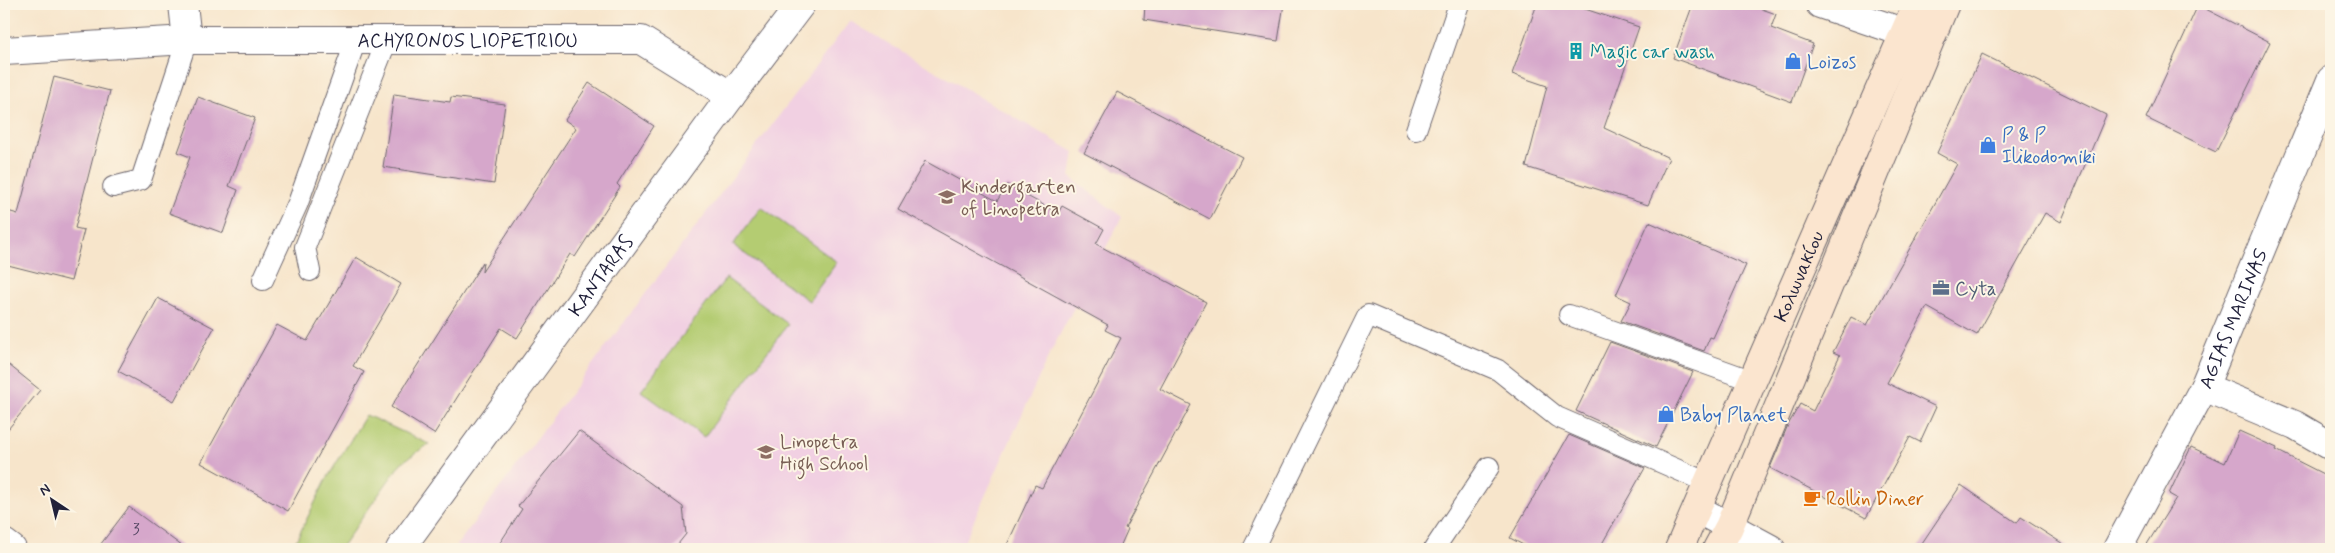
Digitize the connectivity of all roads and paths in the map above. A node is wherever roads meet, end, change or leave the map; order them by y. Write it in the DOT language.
graph roads {
  1 [pos="183,4"];
  2 [pos="801,4"];
  3 [pos="1459,4"];
  4 [pos="1820,4"];
  5 [pos="1917,4"];
  6 [pos="1944,4"];
  7 [pos="1905,33"];
  8 [pos="187,40"];
  9 [pos="356,40"];
  10 [pos="387,40"];
  11 [pos="1930,42"];
  12 [pos="4,51"];
  13 [pos="2331,80"];
  14 [pos="731,96"];
  15 [pos="1416,130"];
  16 [pos="112,188"];
  17 [pos="310,272"];
  18 [pos="263,280"];
  19 [pos="1569,315"];
  20 [pos="1753,381"];
  21 [pos="2204,387"];
  22 [pos="2331,446"];
  23 [pos="1490,466"];
  24 [pos="1708,483"];
  25 [pos="1698,509"];
  26 [pos="1723,538"];
  27 [pos="4,543"];
  28 [pos="12,549"];
  29 [pos="400,549"];
  30 [pos="1253,549"];
  31 [pos="1434,549"];
  32 [pos="1679,549"];
  33 [pos="1771,549"];
  34 [pos="2116,549"];
  1 -- 8 [label="street"];
  2 -- 14 [label="street, KANTARAS"];
  3 -- 15 [label="lane"];
  4 -- 7 [label="street"];
  5 -- 7 [label="main road, Κολωνακίου"];
  6 -- 11 [label="main road, Κολωνακίου"];
  7 -- 11 [label="street"];
  7 -- 20 [label="main road, Κολωνακίου"];
  8 -- 9 [label="street, ACHYRONOS LIOPETRIOU"];
  8 -- 12 [label="street, ACHYRONOS LIOPETRIOU"];
  8 -- 16 [label="lane"];
  9 -- 10 [label="street, ACHYRONOS LIOPETRIOU"];
  9 -- 18 [label="lane"];
  10 -- 14 [label="street, ACHYRONOS LIOPETRIOU"];
  10 -- 17 [label="lane"];
  11 -- 26 [label="main road, Κολωνακίου"];
  13 -- 21 [label="street, AGIAS MARINAS"];
  14 -- 29 [label="street, KANTARAS"];
  19 -- 20 [label="lane"];
  20 -- 24 [label="main road, Κολωνακίου"];
  21 -- 22 [label="street"];
  21 -- 34 [label="street, AGIAS MARINAS"];
  23 -- 31 [label="lane"];
  24 -- 25 [label="main road, Κολωνακίου"];
  24 -- 30 [label="lane"];
  25 -- 26 [label="street"];
  25 -- 32 [label="main road, Κολωνακίου"];
  26 -- 33 [label="street"];
  27 -- 28 [label="street"];
}
